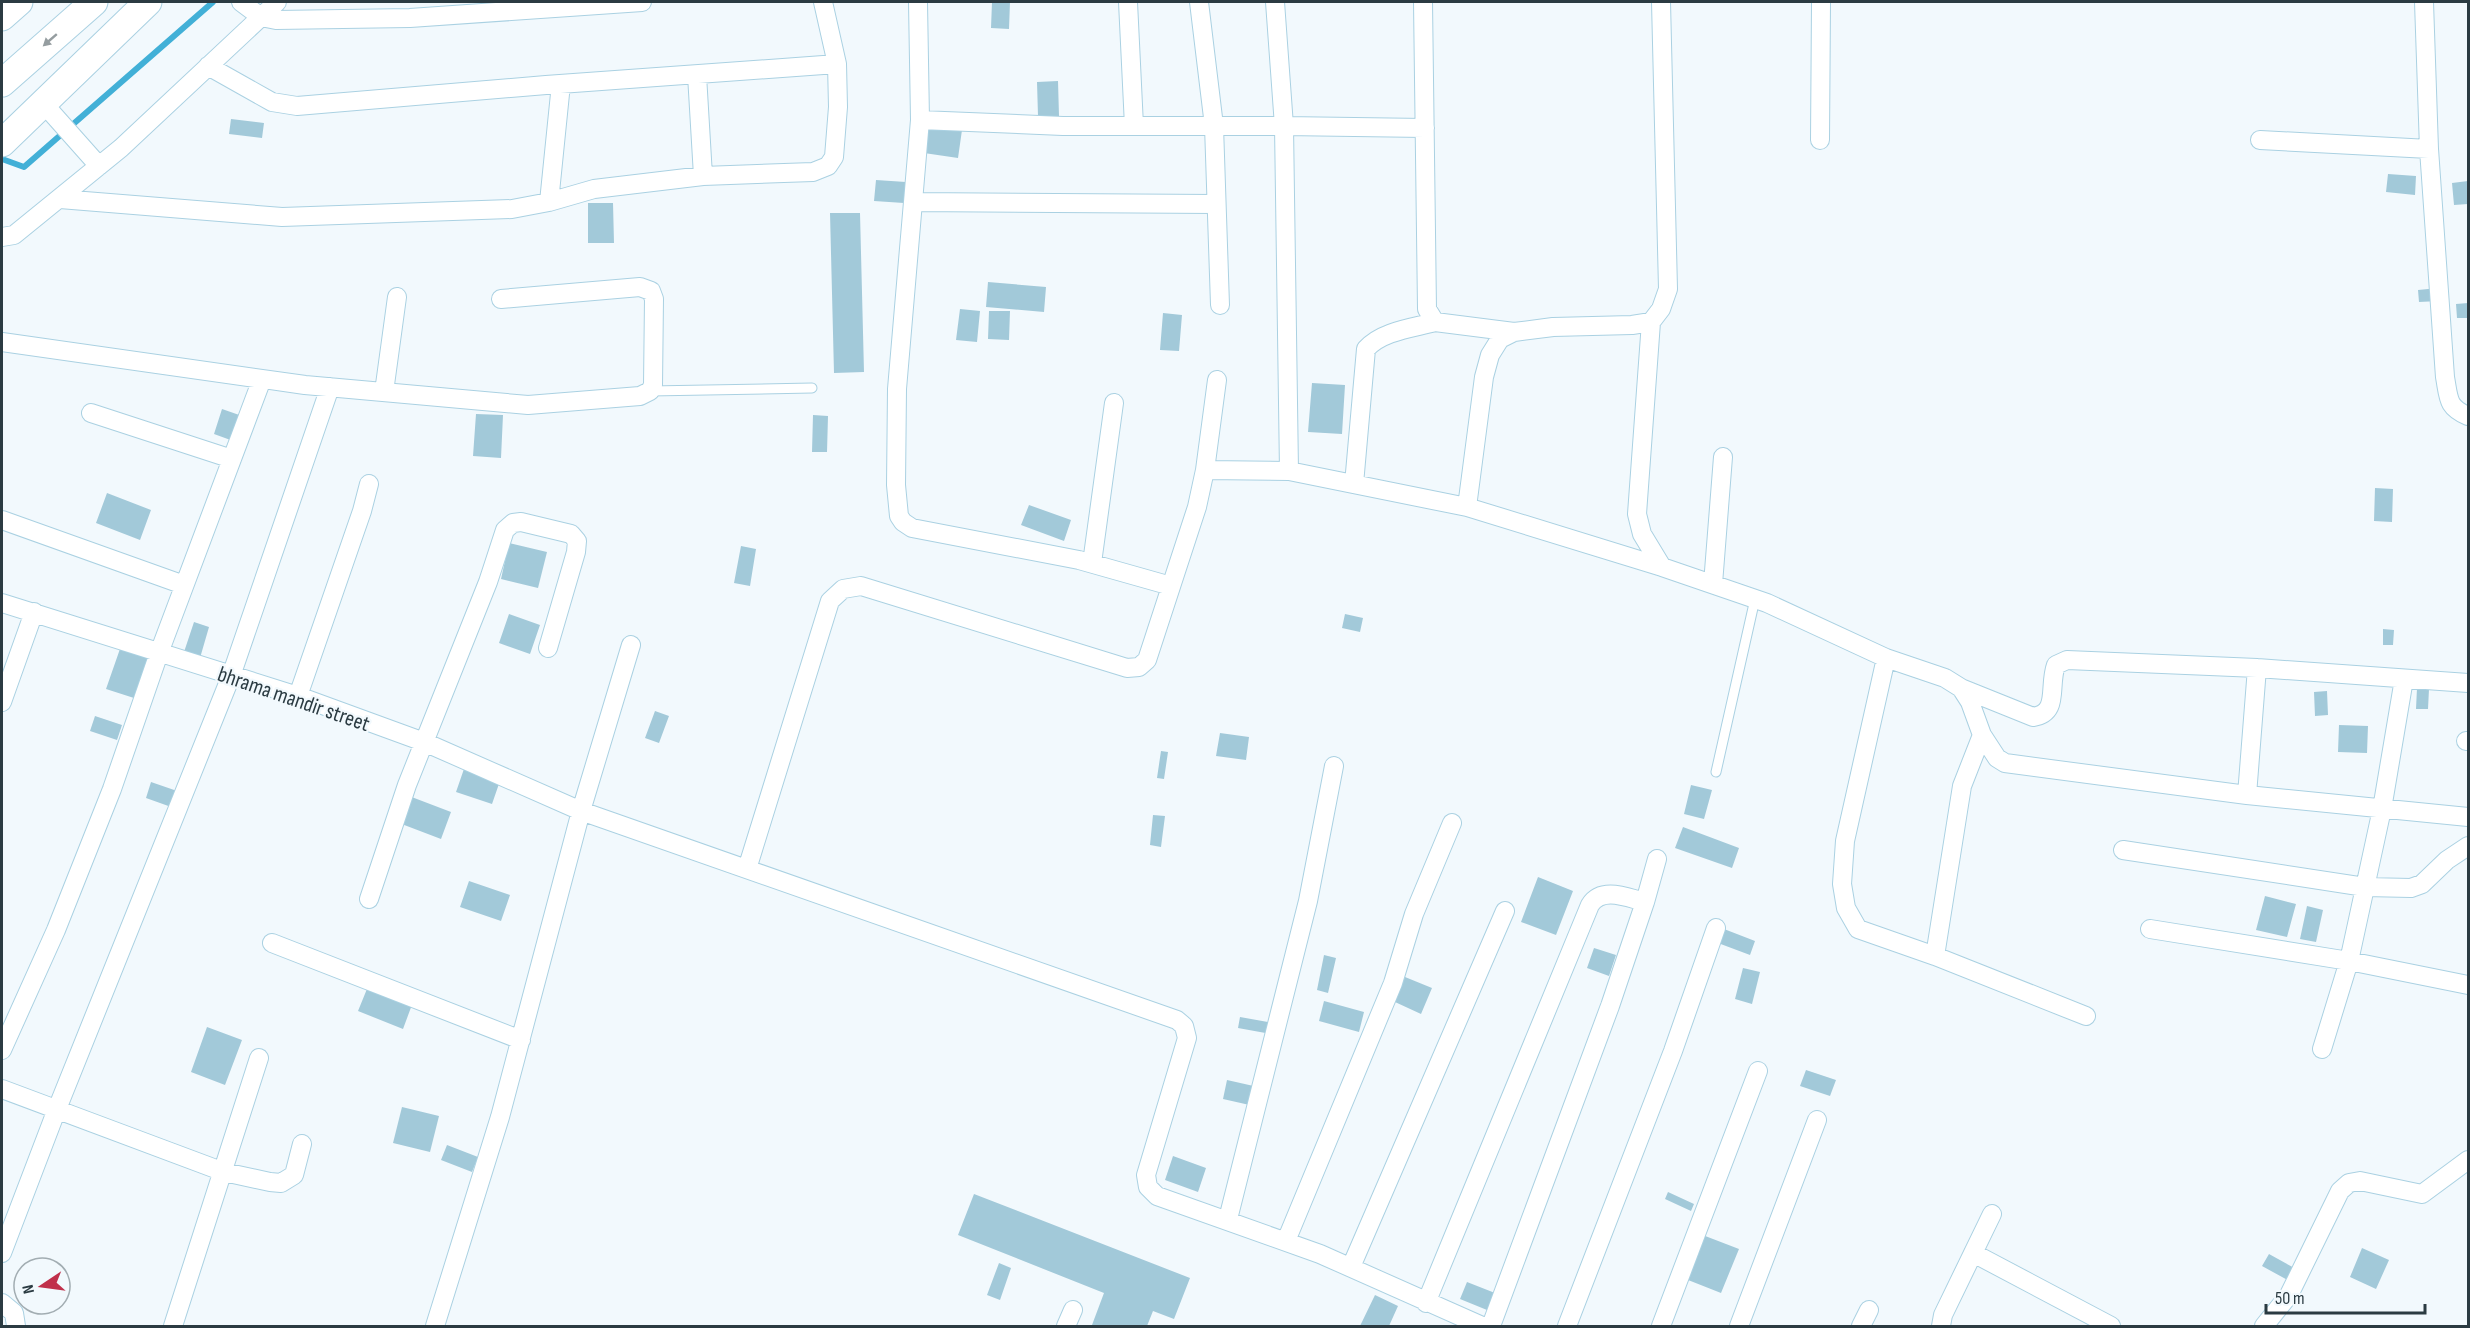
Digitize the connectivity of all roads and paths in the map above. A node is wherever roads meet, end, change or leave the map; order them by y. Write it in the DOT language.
graph roads {
  1 [pos="19,2"];
  2 [pos="94,2"];
  3 [pos="148,2"];
  4 [pos="277,2"];
  5 [pos="642,2"];
  6 [pos="823,2"];
  7 [pos="918,2"];
  8 [pos="1128,2"];
  9 [pos="1200,2"];
  10 [pos="1275,2"];
  11 [pos="1422,2"];
  12 [pos="1661,2"];
  13 [pos="1821,2"];
  14 [pos="2424,2"];
  15 [pos="251,10"];
  16 [pos="2,17"];
  17 [pos="837,64"];
  18 [pos="208,66"];
  19 [pos="697,75"];
  20 [pos="2,83"];
  21 [pos="561,84"];
  22 [pos="51,113"];
  23 [pos="920,120"];
  24 [pos="1134,126"];
  25 [pos="1214,126"];
  26 [pos="1284,126"];
  27 [pos="1425,129"];
  28 [pos="6,139"];
  29 [pos="1820,140"];
  30 [pos="2260,140"];
  31 [pos="2429,148"];
  32 [pos="95,162"];
  33 [pos="703,176"];
  34 [pos="60,199"];
  35 [pos="549,202"];
  36 [pos="913,202"];
  37 [pos="1215,204"];
  38 [pos="2,237"];
  39 [pos="397,297"];
  40 [pos="501,299"];
  41 [pos="1220,305"];
  42 [pos="1435,322"];
  43 [pos="1651,322"];
  44 [pos="1514,332"];
  45 [pos="2,342"];
  46 [pos="262,379"];
  47 [pos="1217,380"];
  48 [pos="330,387"];
  49 [pos="812,387"];
  50 [pos="650,391"];
  51 [pos="384,392"];
  52 [pos="1114,403"];
  53 [pos="91,413"];
  54 [pos="2469,416"];
  55 [pos="1723,457"];
  56 [pos="232,459"];
  57 [pos="1205,470"];
  58 [pos="1289,471"];
  59 [pos="369,484"];
  60 [pos="1354,484"];
  61 [pos="1467,507"];
  62 [pos="2,520"];
  63 [pos="1092,563"];
  64 [pos="1662,567"];
  65 [pos="1713,584"];
  66 [pos="184,585"];
  67 [pos="1171,586"];
  68 [pos="1755,599"];
  69 [pos="2,603"];
  70 [pos="34,612"];
  71 [pos="632,645"];
  72 [pos="548,648"];
  73 [pos="159,653"];
  74 [pos="1886,658"];
  75 [pos="2257,668"];
  76 [pos="231,676"];
  77 [pos="2404,679"];
  78 [pos="2469,683"];
  79 [pos="1961,688"];
  80 [pos="298,696"];
  81 [pos="2,702"];
  82 [pos="1982,735"];
  83 [pos="424,742"];
  84 [pos="1334,766"];
  85 [pos="1716,772"];
  86 [pos="2247,795"];
  87 [pos="2382,809"];
  88 [pos="581,811"];
  89 [pos="2469,817"];
  90 [pos="1452,823"];
  91 [pos="2469,846"];
  92 [pos="2123,850"];
  93 [pos="1657,859"];
  94 [pos="747,869"];
  95 [pos="2365,887"];
  96 [pos="369,899"];
  97 [pos="1645,903"];
  98 [pos="1505,911"];
  99 [pos="1716,927"];
  100 [pos="2150,929"];
  101 [pos="272,943"];
  102 [pos="1935,956"];
  103 [pos="2349,961"];
  104 [pos="2469,985"];
  105 [pos="2086,1016"];
  106 [pos="521,1040"];
  107 [pos="2322,1049"];
  108 [pos="2,1050"];
  109 [pos="259,1058"];
  110 [pos="1758,1071"];
  111 [pos="2,1089"];
  112 [pos="57,1109"];
  113 [pos="1817,1120"];
  114 [pos="302,1144"];
  115 [pos="2469,1160"];
  116 [pos="224,1172"];
  117 [pos="1992,1214"];
  118 [pos="1228,1220"];
  119 [pos="1286,1241"];
  120 [pos="2,1252"];
  121 [pos="1973,1253"];
  122 [pos="1351,1267"];
  123 [pos="2,1303"];
  124 [pos="1426,1303"];
  125 [pos="1869,1310"];
  126 [pos="1471,1325"];
  127 [pos="16,1326"];
  128 [pos="173,1326"];
  129 [pos="435,1326"];
  130 [pos="1491,1326"];
  131 [pos="1567,1326"];
  132 [pos="1661,1326"];
  133 [pos="1739,1326"];
  134 [pos="1861,1326"];
  135 [pos="1941,1326"];
  136 [pos="2111,1326"];
  137 [pos="2264,1326"];
  1 -- 16 [label="street"];
  2 -- 20 [label="street, one-way"];
  3 -- 22 [label="street"];
  4 -- 15 [label="street"];
  5 -- 15 [label="street"];
  6 -- 17 [label="street"];
  7 -- 23 [label="street"];
  8 -- 24 [label="street"];
  9 -- 25 [label="street"];
  10 -- 26 [label="street"];
  11 -- 27 [label="street"];
  12 -- 43 [label="street"];
  13 -- 29 [label="street"];
  14 -- 31 [label="street"];
  15 -- 18 [label="street"];
  17 -- 19 [label="street"];
  17 -- 33 [label="street"];
  18 -- 21 [label="street"];
  18 -- 32 [label="street"];
  19 -- 21 [label="street"];
  19 -- 33 [label="street"];
  21 -- 35 [label="street"];
  22 -- 28 [label="street"];
  22 -- 32 [label="street"];
  23 -- 24 [label="street"];
  23 -- 36 [label="street"];
  24 -- 25 [label="street"];
  25 -- 26 [label="street"];
  25 -- 37 [label="street"];
  26 -- 27 [label="street"];
  26 -- 58 [label="street"];
  27 -- 42 [label="street"];
  30 -- 31 [label="street"];
  31 -- 54 [label="street"];
  32 -- 34 [label="street"];
  33 -- 35 [label="street"];
  34 -- 35 [label="street"];
  34 -- 38 [label="street"];
  36 -- 37 [label="street"];
  36 -- 63 [label="street"];
  37 -- 41 [label="street"];
  39 -- 51 [label="street"];
  40 -- 50 [label="street"];
  42 -- 44 [label="street"];
  42 -- 60 [label="street"];
  43 -- 44 [label="street"];
  43 -- 64 [label="street"];
  44 -- 61 [label="street"];
  45 -- 46 [label="street"];
  46 -- 48 [label="street"];
  46 -- 56 [label="street"];
  47 -- 57 [label="street"];
  48 -- 51 [label="street"];
  48 -- 76 [label="street"];
  49 -- 50 [label="lane"];
  50 -- 51 [label="street"];
  52 -- 63 [label="street"];
  53 -- 56 [label="street"];
  55 -- 65 [label="street"];
  56 -- 66 [label="street"];
  57 -- 58 [label="street"];
  57 -- 67 [label="street"];
  58 -- 60 [label="street"];
  59 -- 80 [label="street"];
  60 -- 61 [label="street"];
  61 -- 64 [label="street"];
  62 -- 66 [label="street"];
  63 -- 67 [label="street"];
  64 -- 65 [label="street"];
  65 -- 68 [label="street"];
  66 -- 73 [label="street"];
  67 -- 94 [label="street"];
  68 -- 74 [label="street"];
  68 -- 85 [label="lane"];
  69 -- 70 [label="street, bhrama mandir street"];
  70 -- 73 [label="street, bhrama mandir street"];
  70 -- 81 [label="street"];
  71 -- 88 [label="street"];
  72 -- 83 [label="street"];
  73 -- 76 [label="street, bhrama mandir street"];
  73 -- 108 [label="street"];
  74 -- 79 [label="street"];
  74 -- 102 [label="street"];
  75 -- 77 [label="street"];
  75 -- 79 [label="street"];
  75 -- 86 [label="street"];
  76 -- 80 [label="street, bhrama mandir street"];
  76 -- 112 [label="street"];
  77 -- 78 [label="street"];
  77 -- 87 [label="street"];
  79 -- 82 [label="street"];
  80 -- 83 [label="street, bhrama mandir street"];
  82 -- 86 [label="street"];
  82 -- 102 [label="street"];
  83 -- 88 [label="street, bhrama mandir street"];
  83 -- 96 [label="street"];
  84 -- 118 [label="street"];
  86 -- 87 [label="street"];
  87 -- 89 [label="street"];
  87 -- 95 [label="street"];
  88 -- 94 [label="street, bhrama mandir street"];
  88 -- 106 [label="street"];
  90 -- 119 [label="street"];
  91 -- 95 [label="street"];
  92 -- 95 [label="street"];
  93 -- 97 [label="street"];
  94 -- 118 [label="street, bhrama mandir street"];
  95 -- 103 [label="street"];
  97 -- 124 [label="street"];
  97 -- 130 [label="street"];
  98 -- 122 [label="street"];
  99 -- 131 [label="street"];
  100 -- 103 [label="street"];
  101 -- 106 [label="street"];
  102 -- 105 [label="street"];
  103 -- 104 [label="street"];
  103 -- 107 [label="street"];
  106 -- 129 [label="street"];
  109 -- 116 [label="street"];
  110 -- 132 [label="street"];
  111 -- 112 [label="street"];
  112 -- 116 [label="street"];
  112 -- 120 [label="street"];
  113 -- 133 [label="street"];
  114 -- 116 [label="street"];
  115 -- 137 [label="street"];
  116 -- 128 [label="street"];
  117 -- 121 [label="street"];
  118 -- 119 [label="street, bhrama mandir street"];
  119 -- 122 [label="street, bhrama mandir street"];
  121 -- 135 [label="street"];
  121 -- 136 [label="street"];
  122 -- 124 [label="street, bhrama mandir street"];
  123 -- 127 [label="street"];
  124 -- 126 [label="street, bhrama mandir street"];
  125 -- 134 [label="street"];
}
